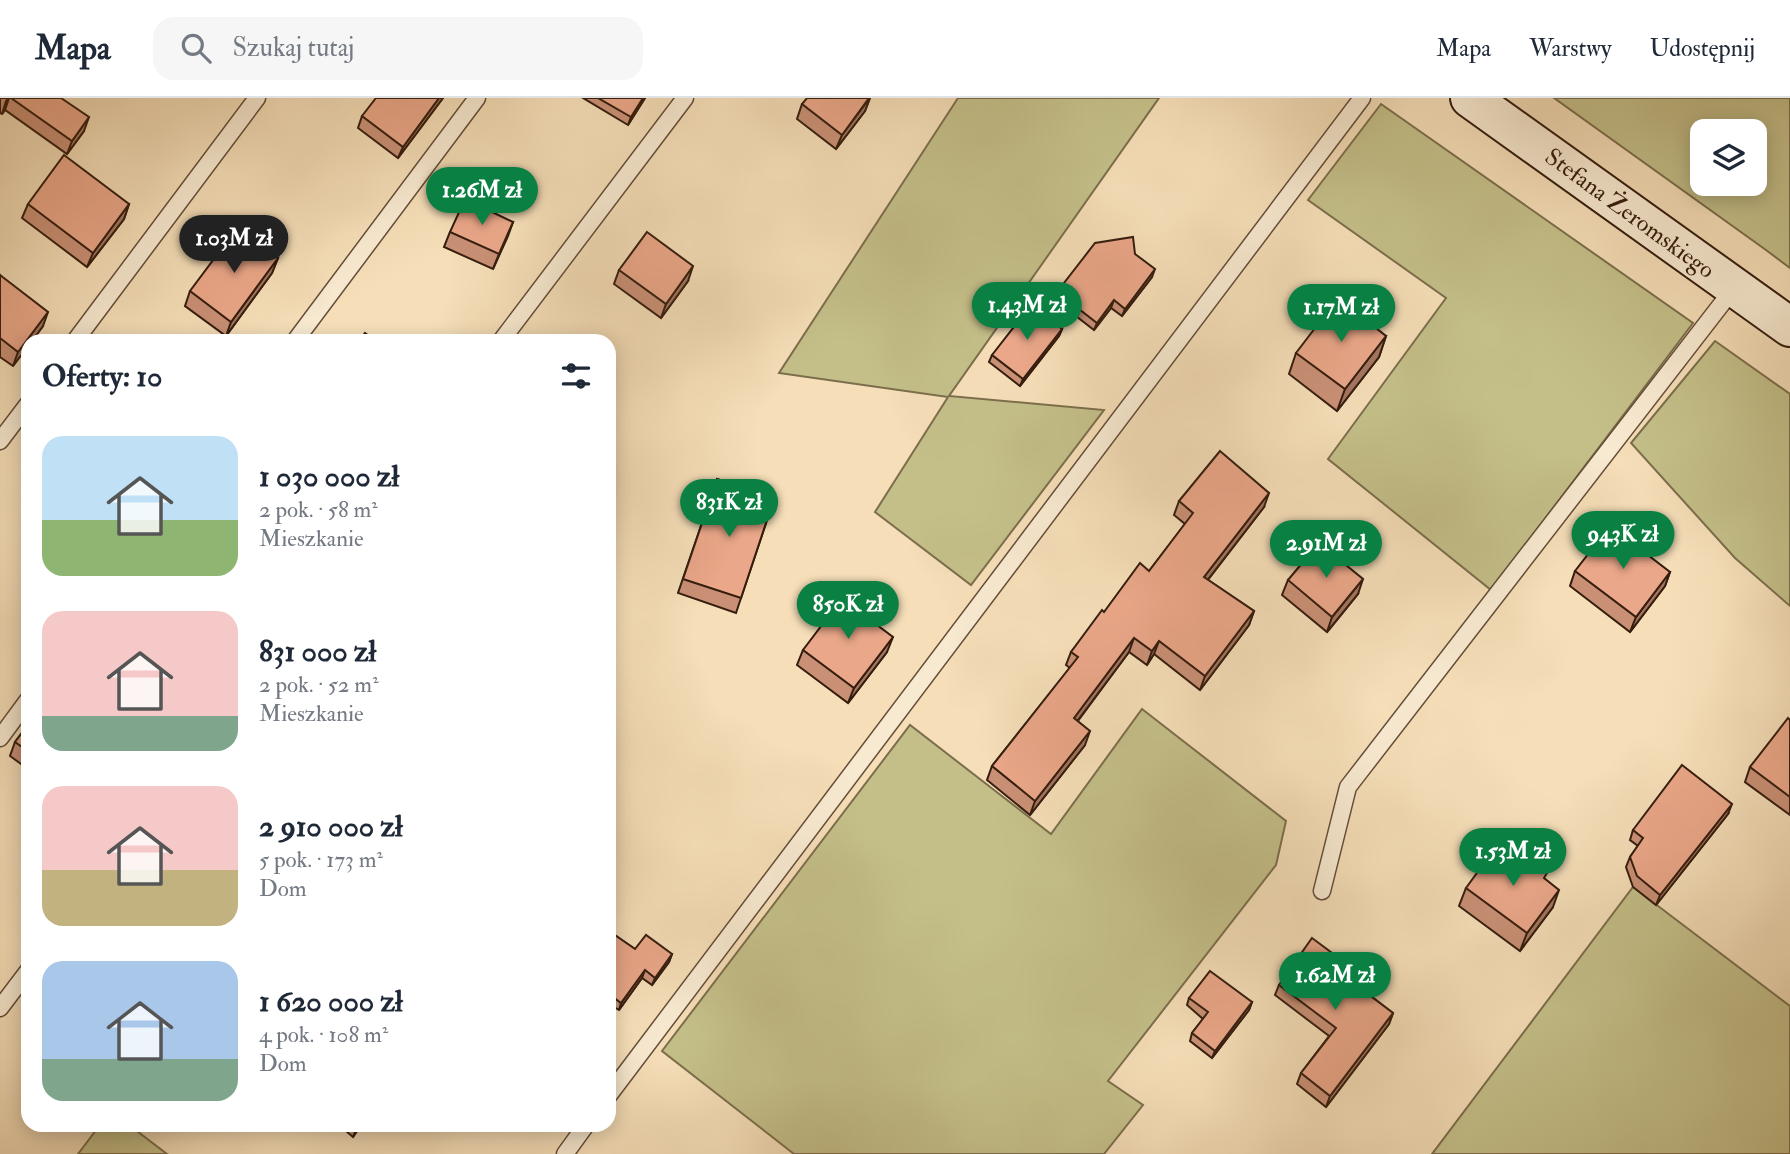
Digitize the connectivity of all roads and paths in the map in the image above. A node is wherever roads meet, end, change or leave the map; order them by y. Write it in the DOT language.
graph roads {
  1 [pos="257,98"];
  2 [pos="477,98"];
  3 [pos="685,98"];
  4 [pos="1362,98"];
  5 [pos="1470,98"];
  6 [pos="1734,288"];
  7 [pos="1790,327"];
  8 [pos="80,334"];
  9 [pos="300,334"];
  10 [pos="506,334"];
  11 [pos="21,413"];
  12 [pos="0,441"];
  13 [pos="21,710"];
  14 [pos="0,738"];
  15 [pos="1322,891"];
  16 [pos="21,980"];
  17 [pos="0,1008"];
  18 [pos="616,1086"];
  19 [pos="581,1132"];
  20 [pos="565,1154"];
  1 -- 8 [label="lane"];
  2 -- 9 [label="lane"];
  3 -- 10 [label="lane"];
  4 -- 18 [label="lane"];
  5 -- 6 [label="main road, Stefana Żeromskiego"];
  6 -- 7 [label="main road, Stefana Żeromskiego"];
  6 -- 15 [label="lane"];
  11 -- 12 [label="lane"];
  13 -- 14 [label="lane"];
  16 -- 17 [label="lane"];
  19 -- 20 [label="lane"];
}
